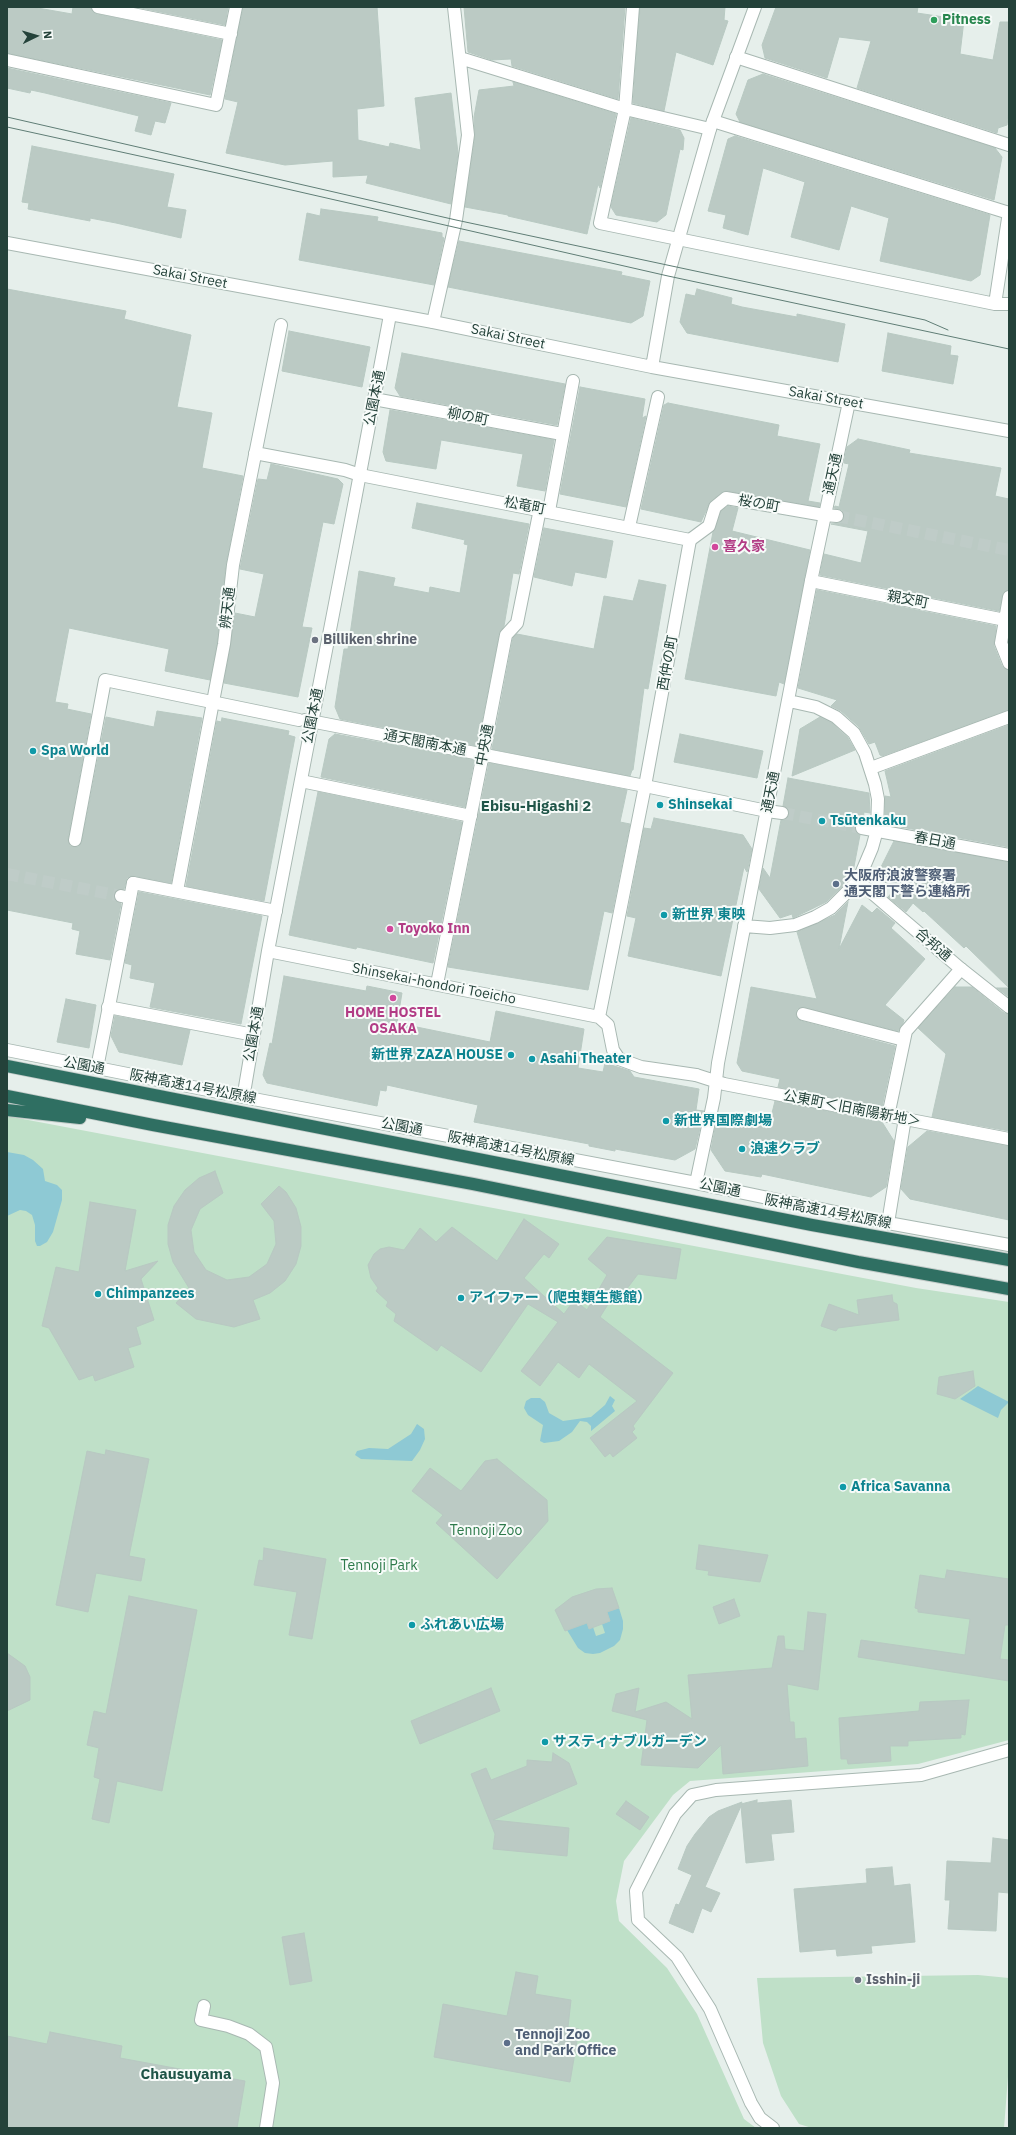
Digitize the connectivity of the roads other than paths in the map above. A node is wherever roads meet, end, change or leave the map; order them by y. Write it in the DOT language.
graph roads {
  1 [pos="98,7"];
  2 [pos="236,7"];
  3 [pos="454,7"];
  4 [pos="633,7"];
  5 [pos="755,7"];
  6 [pos="231,34"];
  7 [pos="736,57"];
  8 [pos="460,58"];
  9 [pos="7,60"];
  10 [pos="625,109"];
  11 [pos="711,125"];
  12 [pos="1009,145"];
  13 [pos="1009,212"];
  14 [pos="679,240"];
  15 [pos="7,243"];
  16 [pos="995,304"];
  17 [pos="1009,304"];
  18 [pos="390,315"];
  19 [pos="433,322"];
  20 [pos="281,325"];
  21 [pos="652,366"];
  22 [pos="572,381"];
  23 [pos="658,398"];
  24 [pos="374,399"];
  25 [pos="849,402"];
  26 [pos="1009,431"];
  27 [pos="562,434"];
  28 [pos="254,453"];
  29 [pos="360,475"];
  30 [pos="545,510"];
  31 [pos="824,515"];
  32 [pos="837,516"];
  33 [pos="629,527"];
  34 [pos="690,540"];
  35 [pos="811,581"];
  36 [pos="1009,597"];
  37 [pos="1005,620"];
  38 [pos="1009,663"];
  39 [pos="213,701"];
  40 [pos="789,701"];
  41 [pos="1009,717"];
  42 [pos="312,721"];
  43 [pos="483,754"];
  44 [pos="872,768"];
  45 [pos="301,781"];
  46 [pos="645,786"];
  47 [pos="767,810"];
  48 [pos="782,813"];
  49 [pos="471,816"];
  50 [pos="862,828"];
  51 [pos="877,830"];
  52 [pos="75,840"];
  53 [pos="1009,855"];
  54 [pos="858,881"];
  55 [pos="177,891"];
  56 [pos="276,911"];
  57 [pos="744,926"];
  58 [pos="268,951"];
  59 [pos="961,969"];
  60 [pos="437,984"];
  61 [pos="108,1007"];
  62 [pos="1009,1007"];
  63 [pos="803,1014"];
  64 [pos="599,1017"];
  65 [pos="254,1035"];
  66 [pos="904,1040"];
  67 [pos="7,1050"];
  68 [pos="7,1066"];
  69 [pos="97,1068"];
  70 [pos="716,1081"];
  71 [pos="245,1087"];
  72 [pos="7,1096"];
  73 [pos="7,1110"];
  74 [pos="888,1116"];
  75 [pos="905,1118"];
  76 [pos="153,1125"];
  77 [pos="1009,1139"];
  78 [pos="696,1183"];
  79 [pos="888,1223"];
  80 [pos="1009,1245"];
  81 [pos="1009,1260"];
  82 [pos="1009,1289"];
  83 [pos="1009,1750"];
  84 [pos="204,2006"];
  85 [pos="266,2128"];
  86 [pos="772,2128"];
  1 -- 6 [label="street"];
  2 -- 6 [label="street"];
  3 -- 8 [label="street"];
  4 -- 10 [label="street"];
  5 -- 7 [label="street"];
  6 -- 9 [label="street"];
  7 -- 11 [label="street"];
  7 -- 12 [label="street"];
  8 -- 10 [label="street"];
  8 -- 19 [label="street"];
  10 -- 11 [label="street"];
  10 -- 14 [label="street"];
  11 -- 13 [label="street"];
  11 -- 14 [label="street"];
  13 -- 16 [label="street"];
  14 -- 16 [label="street"];
  14 -- 21 [label="street"];
  15 -- 18 [label="street, Sakai Street"];
  16 -- 17 [label="street"];
  18 -- 19 [label="street, Sakai Street"];
  18 -- 24 [label="street, 公園本通"];
  19 -- 21 [label="street, Sakai Street"];
  20 -- 28 [label="street, 辨天通"];
  21 -- 25 [label="street, Sakai Street"];
  22 -- 27 [label="street, 中央通"];
  23 -- 33 [label="street"];
  24 -- 27 [label="street, 柳の町"];
  24 -- 29 [label="street, 公園本通"];
  25 -- 26 [label="street, Sakai Street"];
  25 -- 31 [label="street, 通天通"];
  27 -- 30 [label="street, 中央通"];
  28 -- 29 [label="street, 松竜町"];
  28 -- 39 [label="street, 辨天通"];
  29 -- 30 [label="street, 松竜町"];
  29 -- 42 [label="street, 公園本通"];
  30 -- 33 [label="street, 松竜町"];
  30 -- 43 [label="street, 中央通"];
  31 -- 32 [label="street, 桜の町"];
  31 -- 34 [label="street, 桜の町"];
  31 -- 35 [label="street, 通天通"];
  33 -- 34 [label="street, 松竜町"];
  34 -- 46 [label="street, 西仲の町"];
  35 -- 37 [label="street, 親交町"];
  35 -- 40 [label="street, 通天通"];
  36 -- 37 [label="street"];
  37 -- 38 [label="street"];
  39 -- 42 [label="street, 通天閣南本通"];
  39 -- 52 [label="street, 通天閣南本通"];
  39 -- 55 [label="street, 辨天通"];
  40 -- 44 [label="street"];
  40 -- 47 [label="street, 通天通"];
  41 -- 44 [label="street"];
  42 -- 43 [label="street, 通天閣南本通"];
  42 -- 45 [label="street, 公園本通"];
  43 -- 46 [label="street, 通天閣南本通"];
  43 -- 49 [label="street, 中央通"];
  44 -- 51 [label="street"];
  45 -- 49 [label="street"];
  45 -- 56 [label="street, 公園本通"];
  46 -- 47 [label="street, 通天閣南本通"];
  46 -- 64 [label="street, 西仲の町"];
  47 -- 48 [label="street, 通天閣南本通"];
  47 -- 57 [label="street, 通天通"];
  49 -- 60 [label="street, 中央通"];
  50 -- 51 [label="street, 春日通"];
  51 -- 53 [label="street, 春日通"];
  51 -- 54 [label="street"];
  54 -- 57 [label="street"];
  54 -- 59 [label="street, 合邦通"];
  55 -- 56 [label="street"];
  55 -- 61 [label="street"];
  56 -- 58 [label="street, 公園本通"];
  57 -- 70 [label="street, 通天通"];
  58 -- 60 [label="street, Shinsekai-hondori Toeicho"];
  58 -- 65 [label="street, 公園本通"];
  59 -- 62 [label="street, 合邦通"];
  59 -- 66 [label="street"];
  60 -- 64 [label="street, Shinsekai-hondori Toeicho"];
  61 -- 65 [label="street"];
  61 -- 69 [label="street"];
  63 -- 66 [label="street"];
  64 -- 70 [label="street, 公東町＜旧南陽新地＞"];
  65 -- 71 [label="street, 公園本通"];
  66 -- 74 [label="street"];
  67 -- 69 [label="street, 公園通"];
  68 -- 81 [label="highway, 阪神高速14号松原線"];
  69 -- 78 [label="street, 公園通"];
  70 -- 74 [label="street, 公東町＜旧南陽新地＞"];
  70 -- 78 [label="street, 通天通"];
  72 -- 76 [label="highway"];
  73 -- 76 [label="highway"];
  74 -- 75 [label="street, 公東町＜旧南陽新地＞"];
  75 -- 77 [label="street, 公東町＜旧南陽新地＞"];
  75 -- 79 [label="street"];
  76 -- 82 [label="highway"];
  78 -- 79 [label="street, 公園通"];
  79 -- 80 [label="street, 公園通"];
  83 -- 86 [label="street"];
  84 -- 85 [label="street"];
}
